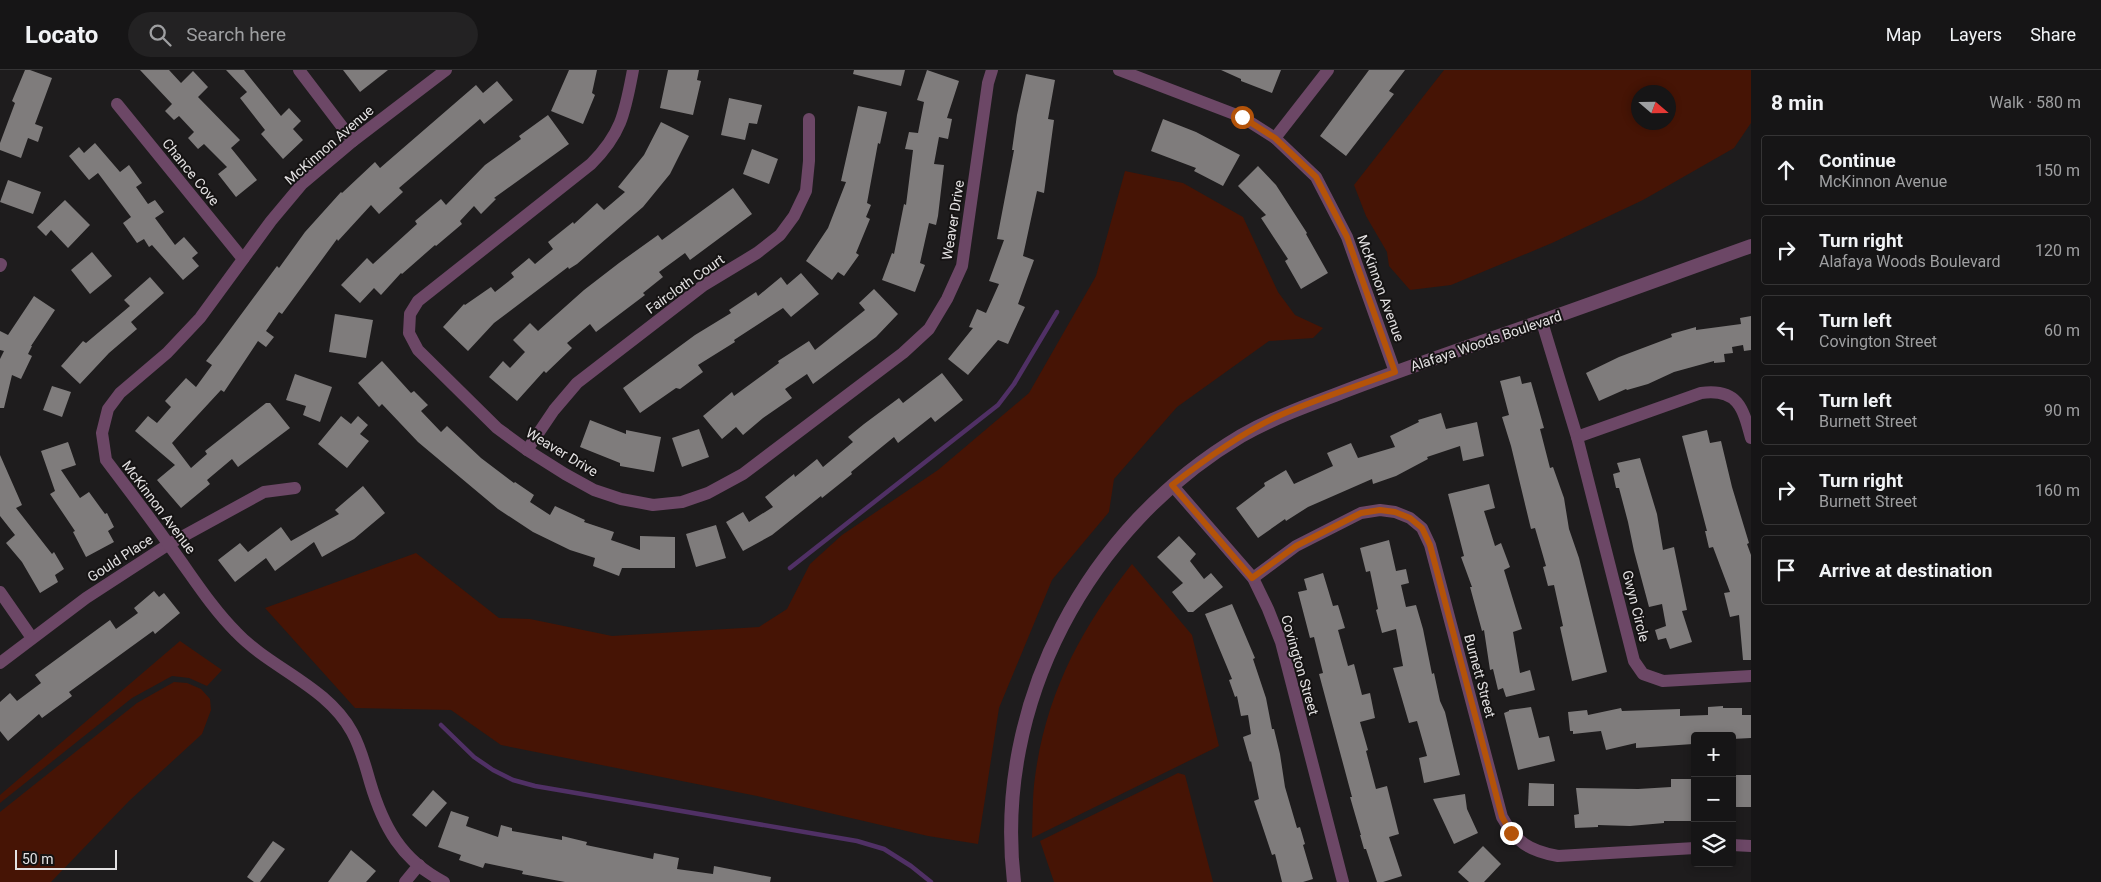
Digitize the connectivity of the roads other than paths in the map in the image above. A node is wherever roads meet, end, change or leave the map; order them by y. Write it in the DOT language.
graph roads {
  1 [pos="298,70"];
  2 [pos="446,70"];
  3 [pos="633,70"];
  4 [pos="992,70"];
  5 [pos="1119,70"];
  6 [pos="1328,70"];
  7 [pos="116,104"];
  8 [pos="809,119"];
  9 [pos="1275,138"];
  10 [pos="353,141"];
  11 [pos="1751,246"];
  12 [pos="243,259"];
  13 [pos="1542,322"];
  14 [pos="1395,372"];
  15 [pos="1577,437"];
  16 [pos="1751,438"];
  17 [pos="527,450"];
  18 [pos="1172,485"];
  19 [pos="295,488"];
  20 [pos="169,544"];
  21 [pos="1252,578"];
  22 [pos="0,592"];
  23 [pos="32,638"];
  24 [pos="0,663"];
  25 [pos="1751,676"];
  26 [pos="1736,845"];
  27 [pos="1751,846"];
  28 [pos="1691,848"];
  29 [pos="419,865"];
  30 [pos="406,882"];
  31 [pos="444,882"];
  32 [pos="1014,882"];
  33 [pos="1343,882"];
  1 -- 10 [label="street"];
  2 -- 10 [label="street, McKinnon Avenue"];
  3 -- 17 [label="street, Weaver Drive"];
  4 -- 17 [label="street, Weaver Drive"];
  5 -- 9 [label="street, McKinnon Avenue"];
  6 -- 9 [label="street"];
  7 -- 12 [label="street, Chance Cove"];
  8 -- 17 [label="street, Faircloth Court"];
  9 -- 14 [label="street, McKinnon Avenue"];
  10 -- 12 [label="street, McKinnon Avenue"];
  11 -- 13 [label="street, Alafaya Woods Boulevard"];
  12 -- 20 [label="street, McKinnon Avenue"];
  13 -- 14 [label="street, Alafaya Woods Boulevard"];
  13 -- 15 [label="street, Gwyn Circle"];
  14 -- 18 [label="street, Alafaya Woods Boulevard"];
  15 -- 16 [label="street"];
  15 -- 25 [label="street, Gwyn Circle"];
  18 -- 21 [label="street, Covington Street"];
  18 -- 32 [label="street, Alafaya Woods Boulevard"];
  19 -- 20 [label="street, Gould Place"];
  20 -- 23 [label="street, Gould Place"];
  20 -- 29 [label="street, McKinnon Avenue"];
  21 -- 28 [label="street, Burnett Street"];
  21 -- 33 [label="street, Covington Street"];
  22 -- 23 [label="street"];
  23 -- 24 [label="street, Gould Place"];
  26 -- 27 [label="street"];
  29 -- 30 [label="street"];
  29 -- 31 [label="street, McKinnon Avenue"];
}
